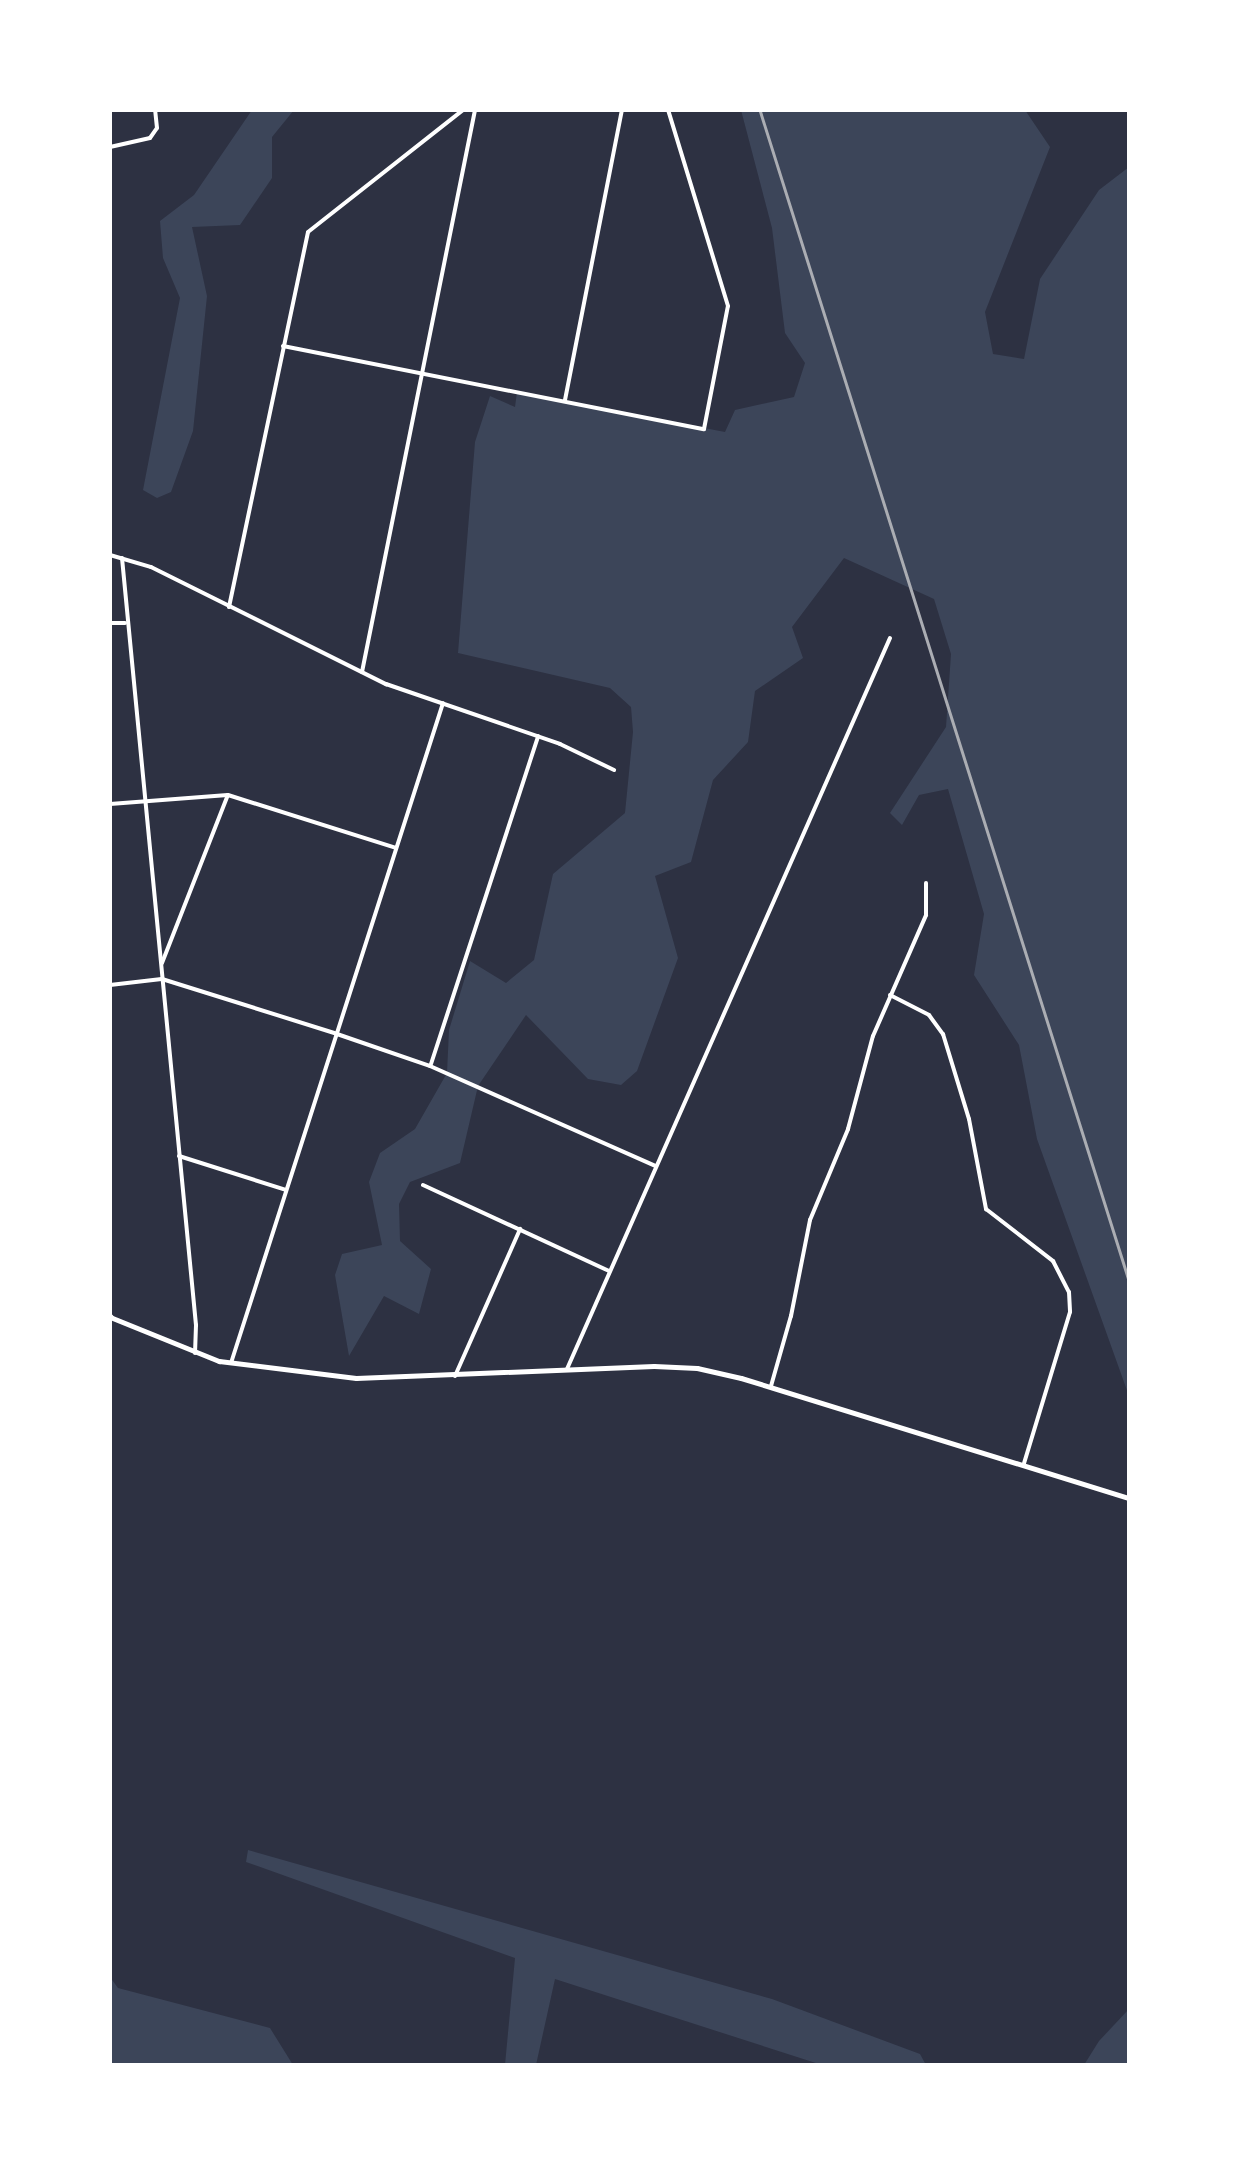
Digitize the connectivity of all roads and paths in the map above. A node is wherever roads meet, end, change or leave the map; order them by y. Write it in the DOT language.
graph roads {
  1 [pos="156,110"];
  2 [pos="463,110"];
  3 [pos="476,110"];
  4 [pos="622,110"];
  5 [pos="668,110"];
  6 [pos="110,147"];
  7 [pos="284,346"];
  8 [pos="424,374"];
  9 [pos="565,402"];
  10 [pos="110,554"];
  11 [pos="122,558"];
  12 [pos="228,607"];
  13 [pos="126,622"];
  14 [pos="110,623"];
  15 [pos="890,638"];
  16 [pos="362,672"];
  17 [pos="443,703"];
  18 [pos="538,736"];
  19 [pos="614,770"];
  20 [pos="228,795"];
  21 [pos="144,800"];
  22 [pos="110,804"];
  23 [pos="396,848"];
  24 [pos="926,884"];
  25 [pos="161,965"];
  26 [pos="162,980"];
  27 [pos="110,985"];
  28 [pos="890,996"];
  29 [pos="337,1034"];
  30 [pos="430,1066"];
  31 [pos="179,1156"];
  32 [pos="656,1166"];
  33 [pos="423,1186"];
  34 [pos="286,1190"];
  35 [pos="520,1230"];
  36 [pos="608,1271"];
  37 [pos="110,1317"];
  38 [pos="195,1353"];
  39 [pos="230,1363"];
  40 [pos="567,1369"];
  41 [pos="455,1376"];
  42 [pos="771,1386"];
  43 [pos="1024,1463"];
  44 [pos="1129,1498"];
  1 -- 6 [label="street"];
  2 -- 7 [label="street"];
  3 -- 8 [label="street"];
  4 -- 9 [label="street"];
  5 -- 9 [label="street"];
  7 -- 8 [label="street"];
  7 -- 12 [label="street"];
  8 -- 9 [label="street"];
  8 -- 16 [label="street"];
  10 -- 11 [label="street"];
  11 -- 12 [label="street"];
  11 -- 13 [label="street"];
  12 -- 16 [label="street"];
  13 -- 14 [label="street"];
  13 -- 21 [label="street"];
  15 -- 32 [label="street"];
  16 -- 17 [label="street"];
  17 -- 18 [label="street"];
  17 -- 23 [label="street"];
  18 -- 19 [label="street"];
  18 -- 30 [label="street"];
  20 -- 21 [label="street"];
  20 -- 23 [label="street"];
  20 -- 25 [label="street"];
  21 -- 22 [label="street"];
  21 -- 25 [label="street"];
  23 -- 29 [label="street"];
  24 -- 28 [label="street"];
  25 -- 26 [label="street"];
  26 -- 27 [label="street"];
  26 -- 29 [label="street"];
  26 -- 31 [label="street"];
  28 -- 42 [label="street"];
  28 -- 43 [label="street"];
  29 -- 30 [label="street"];
  29 -- 34 [label="street"];
  30 -- 32 [label="street"];
  31 -- 34 [label="street"];
  31 -- 38 [label="street"];
  32 -- 36 [label="street"];
  33 -- 35 [label="street"];
  34 -- 39 [label="street"];
  35 -- 36 [label="street"];
  35 -- 41 [label="street"];
  36 -- 40 [label="street"];
  37 -- 38 [label="street"];
  38 -- 39 [label="street"];
  39 -- 41 [label="street"];
  40 -- 41 [label="street"];
  40 -- 42 [label="street"];
  42 -- 43 [label="street"];
  43 -- 44 [label="street"];
}
